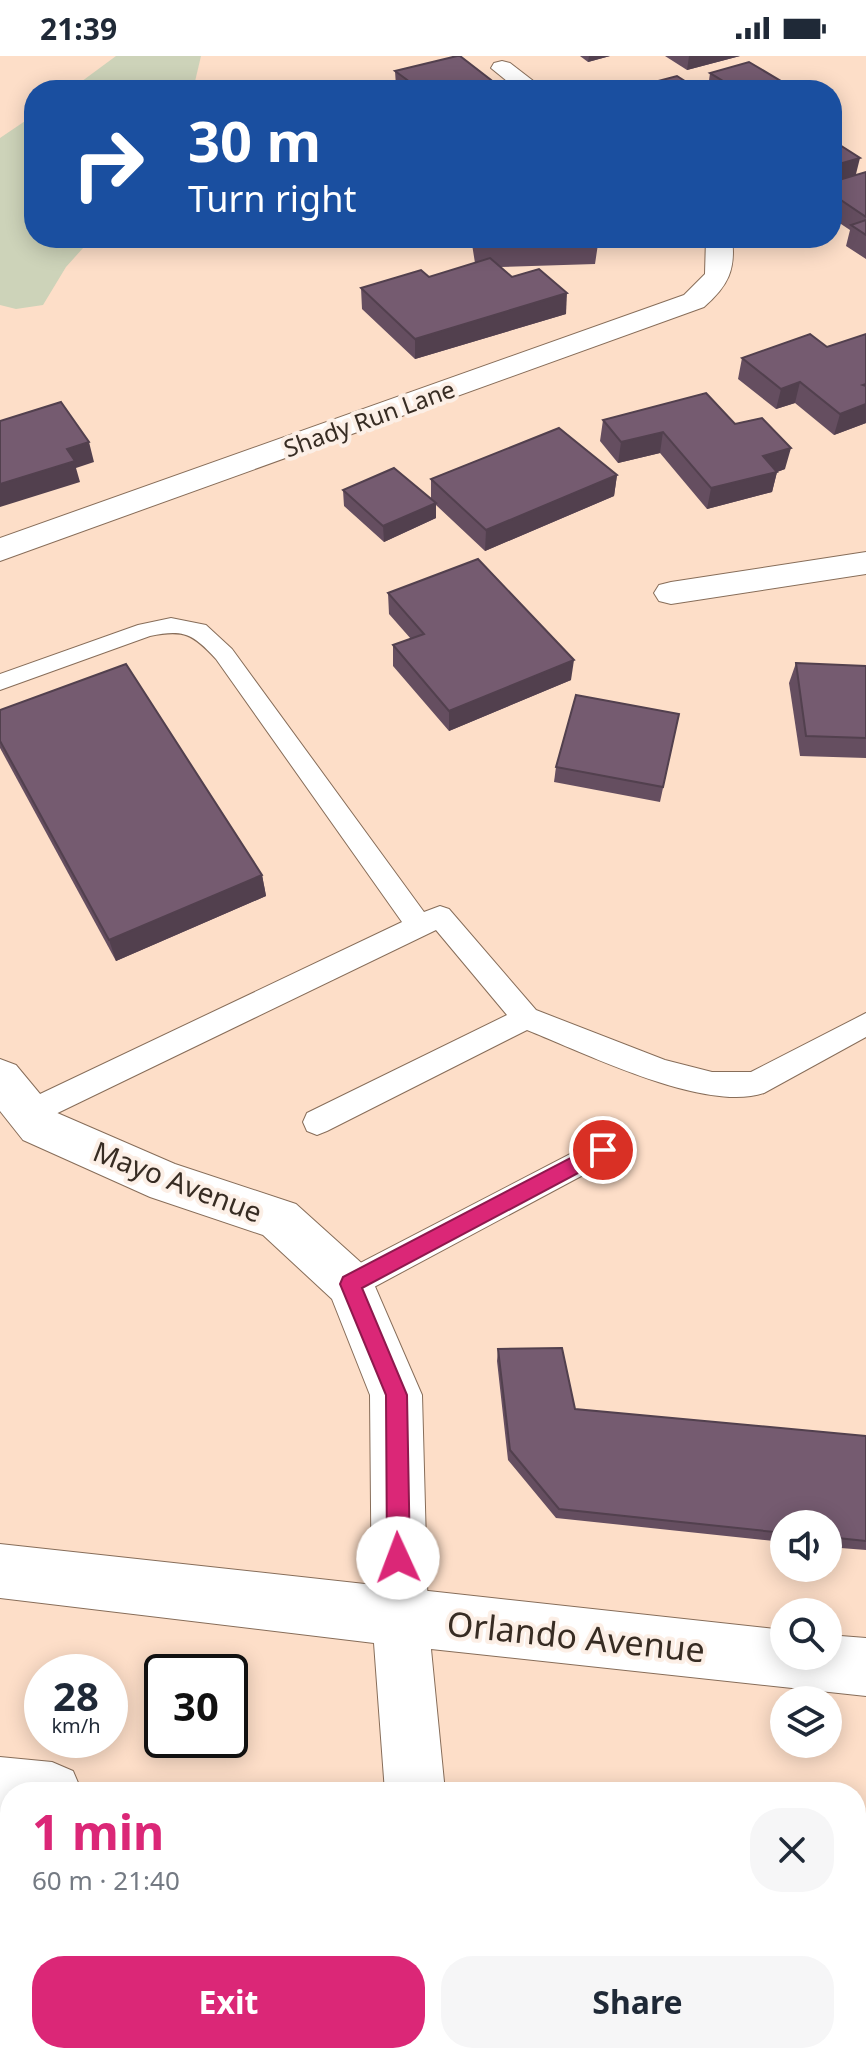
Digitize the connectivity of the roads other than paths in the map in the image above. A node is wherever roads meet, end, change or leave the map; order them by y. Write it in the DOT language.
graph roads {
  1 [pos="502,68"];
  2 [pos="519,80"];
  3 [pos="721,252"];
  4 [pos="0,550"];
  5 [pos="866,563"];
  6 [pos="671,593"];
  7 [pos="0,682"];
  8 [pos="419,926"];
  9 [pos="526,1018"];
  10 [pos="866,1024"];
  11 [pos="14,1095"];
  12 [pos="317,1122"];
  13 [pos="603,1150"];
  14 [pos="350,1284"];
  15 [pos="0,1571"];
  16 [pos="400,1618"];
  17 [pos="866,1667"];
  18 [pos="414,1782"];
  1 -- 2 [label="street"];
  3 -- 4 [label="street, Shady Run Lane"];
  5 -- 6 [label="street"];
  7 -- 8 [label="lane"];
  8 -- 9 [label="lane"];
  8 -- 11 [label="lane"];
  9 -- 10 [label="lane"];
  9 -- 12 [label="lane"];
  11 -- 14 [label="street, Mayo Avenue"];
  13 -- 14 [label="lane"];
  14 -- 16 [label="street, Mayo Avenue"];
  15 -- 16 [label="street, Orlando Avenue"];
  16 -- 17 [label="street, Orlando Avenue"];
  16 -- 18 [label="street, Mayo Avenue"];
}
